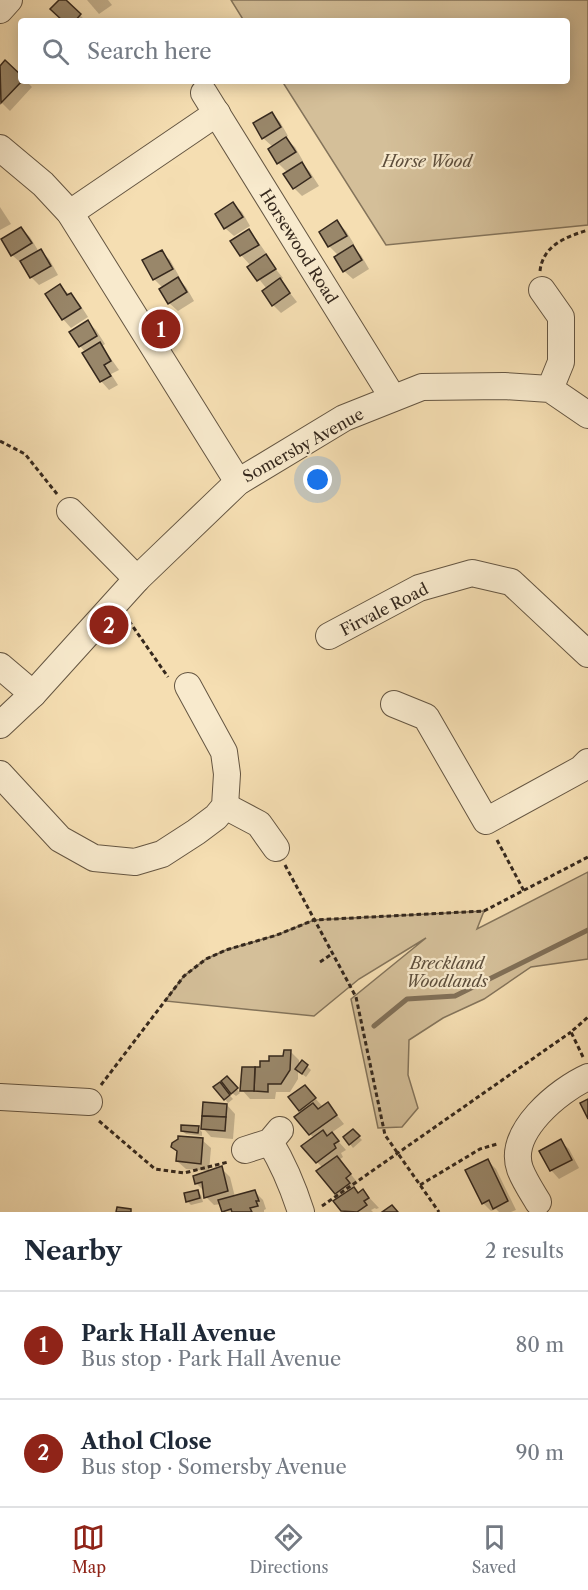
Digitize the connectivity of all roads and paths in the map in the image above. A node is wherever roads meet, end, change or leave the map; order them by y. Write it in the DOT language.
graph roads {
  1 [pos="9,0"];
  2 [pos="0,10"];
  3 [pos="0,148"];
  4 [pos="70,213"];
  5 [pos="588,230"];
  6 [pos="542,290"];
  7 [pos="550,389"];
  8 [pos="393,398"];
  9 [pos="588,415"];
  10 [pos="0,441"];
  11 [pos="238,482"];
  12 [pos="70,511"];
  13 [pos="137,579"];
  14 [pos="116,603"];
  15 [pos="329,636"];
  16 [pos="588,654"];
  17 [pos="0,666"];
  18 [pos="188,686"];
  19 [pos="33,694"];
  20 [pos="394,704"];
  21 [pos="0,725"];
  22 [pos="588,762"];
  23 [pos="0,774"];
  24 [pos="225,806"];
  25 [pos="486,821"];
  26 [pos="276,848"];
  27 [pos="588,857"];
  28 [pos="524,891"];
  29 [pos="314,920"];
  30 [pos="332,954"];
  31 [pos="320,962"];
  32 [pos="588,1017"];
  33 [pos="571,1032"];
  34 [pos="586,1068"];
  35 [pos="0,1097"];
  36 [pos="89,1102"];
  37 [pos="521,1138"];
  38 [pos="245,1150"];
  39 [pos="398,1153"];
  40 [pos="420,1185"];
  41 [pos="538,1202"];
  42 [pos="301,1212"];
  43 [pos="314,1212"];
  44 [pos="439,1212"];
  1 -- 2 [label="street"];
  3 -- 4 [label="street"];
  4 -- 8 [label="street, Horsewood Road"];
  4 -- 11 [label="street"];
  5 -- 6 [label="path"];
  6 -- 7 [label="street"];
  7 -- 8 [label="street, Somersby Avenue"];
  7 -- 9 [label="street"];
  8 -- 11 [label="street, Somersby Avenue"];
  10 -- 12 [label="path"];
  11 -- 13 [label="street, Somersby Avenue"];
  12 -- 13 [label="street"];
  13 -- 14 [label="street, Somersby Avenue"];
  14 -- 18 [label="path"];
  14 -- 19 [label="street, Somersby Avenue"];
  15 -- 16 [label="street, Firvale Road"];
  17 -- 19 [label="street"];
  18 -- 24 [label="street"];
  19 -- 21 [label="street, Somersby Avenue"];
  20 -- 25 [label="street"];
  22 -- 25 [label="street"];
  23 -- 24 [label="street"];
  24 -- 26 [label="street"];
  25 -- 28 [label="path"];
  26 -- 29 [label="path"];
  27 -- 28 [label="path"];
  28 -- 29 [label="path"];
  29 -- 30 [label="path"];
  29 -- 36 [label="path"];
  30 -- 31 [label="path"];
  30 -- 39 [label="path"];
  32 -- 33 [label="path"];
  33 -- 34 [label="path"];
  33 -- 39 [label="path"];
  34 -- 37 [label="street"];
  35 -- 36 [label="street"];
  36 -- 38 [label="path"];
  37 -- 40 [label="path"];
  37 -- 41 [label="street"];
  38 -- 42 [label="street"];
  39 -- 40 [label="path"];
  39 -- 43 [label="path"];
  40 -- 44 [label="path"];
}
